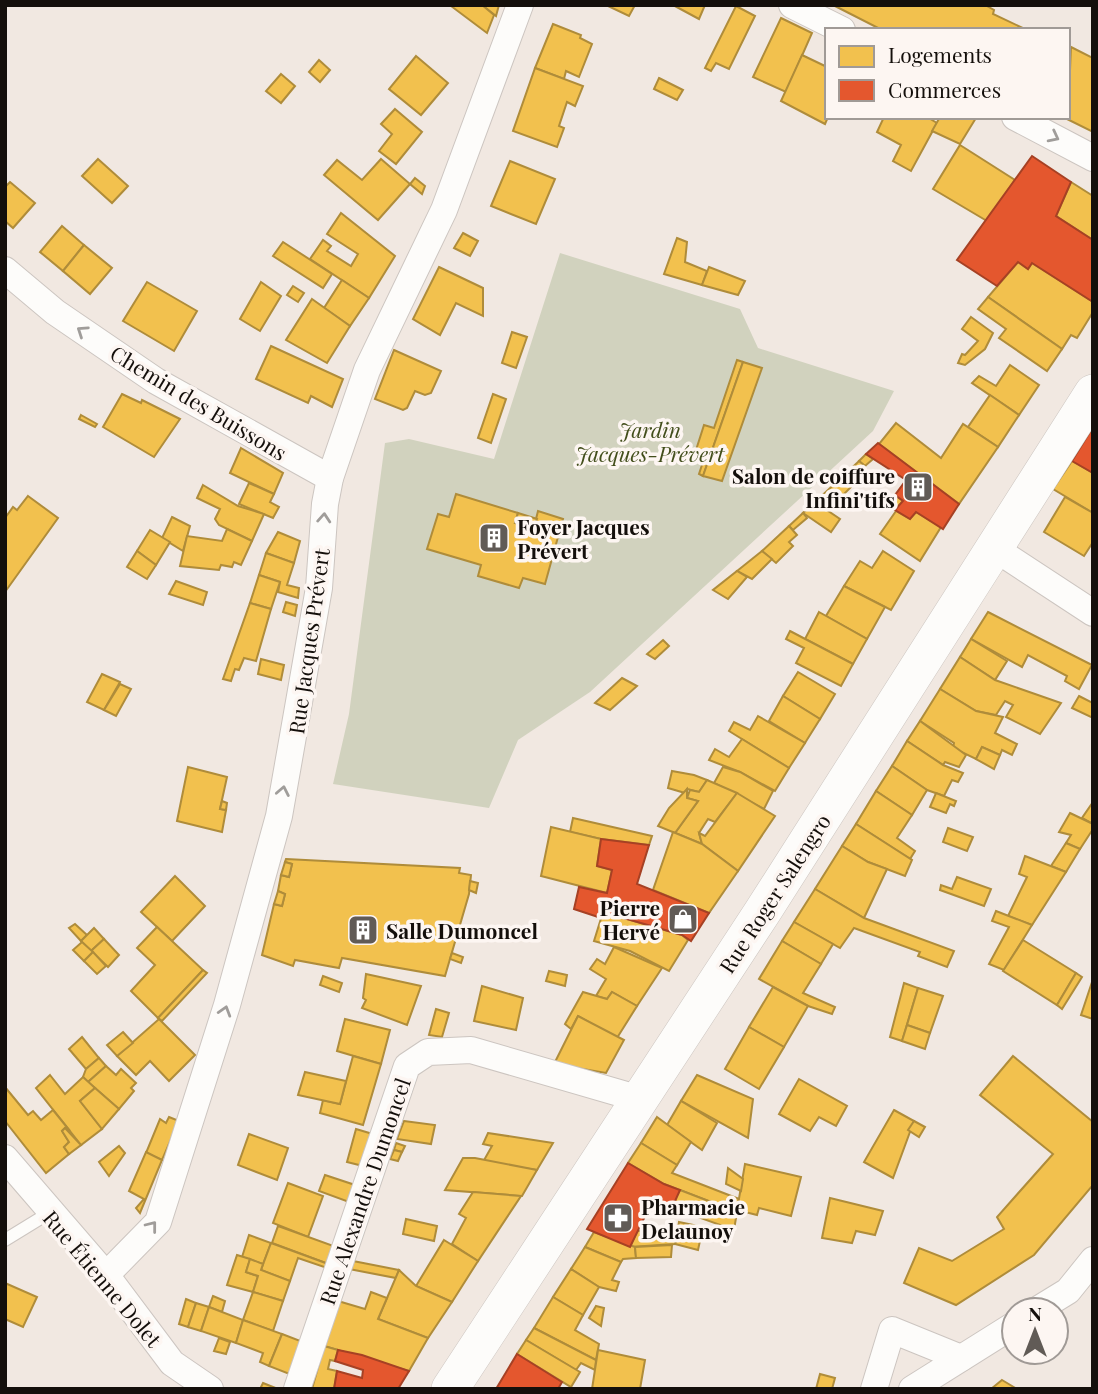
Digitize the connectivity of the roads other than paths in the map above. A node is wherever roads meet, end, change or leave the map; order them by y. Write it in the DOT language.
graph roads {
  1 [pos="520,5"];
  2 [pos="792,5"];
  3 [pos="838,28"];
  4 [pos="1019,119"];
  5 [pos="1093,158"];
  6 [pos="5,270"];
  7 [pos="1093,393"];
  8 [pos="330,478"];
  9 [pos="994,548"];
  10 [pos="1093,613"];
  11 [pos="640,1099"];
  12 [pos="5,1158"];
  13 [pos="49,1213"];
  14 [pos="5,1240"];
  15 [pos="1093,1260"];
  16 [pos="106,1275"];
  17 [pos="1060,1296"];
  18 [pos="1000,1334"];
  19 [pos="961,1358"];
  20 [pos="210,1389"];
  21 [pos="297,1389"];
  22 [pos="450,1389"];
  23 [pos="874,1389"];
  24 [pos="912,1389"];
  1 -- 8 [label="street, Rue Jacques Prévert"];
  2 -- 3 [label="street"];
  4 -- 5 [label="street, one-way"];
  8 -- 6 [label="street, Chemin des Buissons, one-way"];
  7 -- 9 [label="main road, Rue Roger Salengro"];
  16 -- 8 [label="street, Rue Jacques Prévert, one-way"];
  9 -- 10 [label="street"];
  9 -- 11 [label="main road, Rue Roger Salengro"];
  11 -- 21 [label="street, Rue Alexandre Dumoncel"];
  11 -- 22 [label="main road, Rue Roger Salengro"];
  12 -- 13 [label="street, Rue Étienne Dolet"];
  13 -- 14 [label="lane"];
  13 -- 16 [label="street, Rue Étienne Dolet"];
  15 -- 17 [label="street"];
  16 -- 20 [label="street, Rue Étienne Dolet"];
  18 -- 19 [label="street"];
  19 -- 23 [label="street"];
  19 -- 24 [label="street"];
}
